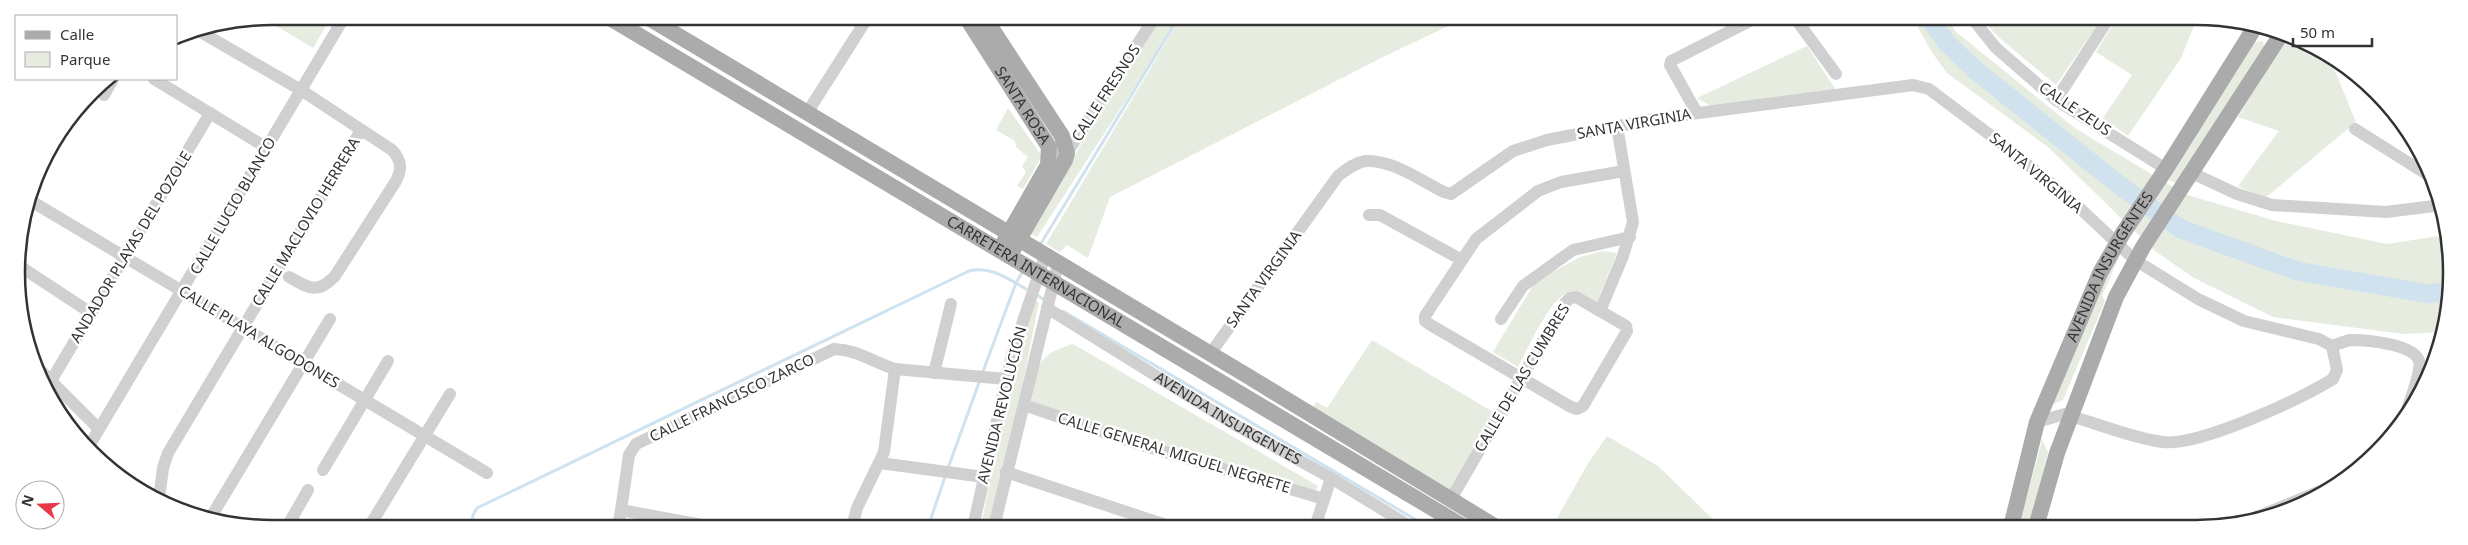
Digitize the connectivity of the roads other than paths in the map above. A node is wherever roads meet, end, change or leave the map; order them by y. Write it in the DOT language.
graph roads {
  1 [pos="340,25"];
  2 [pos="622,25"];
  3 [pos="660,25"];
  4 [pos="863,25"];
  5 [pos="971,25"];
  6 [pos="989,25"];
  7 [pos="1149,25"];
  8 [pos="1742,25"];
  9 [pos="1800,25"];
  10 [pos="1978,25"];
  11 [pos="2104,25"];
  12 [pos="2253,32"];
  13 [pos="204,34"];
  14 [pos="2278,39"];
  15 [pos="717,59"];
  16 [pos="1836,74"];
  17 [pos="708,76"];
  18 [pos="156,80"];
  19 [pos="109,86"];
  20 [pos="301,90"];
  21 [pos="104,95"];
  22 [pos="2056,100"];
  23 [pos="210,113"];
  24 [pos="806,113"];
  25 [pos="1697,113"];
  26 [pos="1617,126"];
  27 [pos="2355,129"];
  28 [pos="361,130"];
  29 [pos="267,148"];
  30 [pos="1067,153"];
  31 [pos="1050,157"];
  32 [pos="2166,169"];
  33 [pos="2420,170"];
  34 [pos="1624,171"];
  35 [pos="2188,179"];
  36 [pos="35,203"];
  37 [pos="2434,206"];
  38 [pos="1369,215"];
  39 [pos="1630,237"];
  40 [pos="2119,239"];
  41 [pos="1033,249"];
  42 [pos="2139,253"];
  43 [pos="125,257"];
  44 [pos="1462,260"];
  45 [pos="1019,262"];
  46 [pos="25,270"];
  47 [pos="289,276"];
  48 [pos="1053,282"];
  49 [pos="183,291"];
  50 [pos="951,304"];
  51 [pos="1047,308"];
  52 [pos="1600,311"];
  53 [pos="92,313"];
  54 [pos="330,319"];
  55 [pos="1501,319"];
  56 [pos="244,326"];
  57 [pos="2332,346"];
  58 [pos="1210,354"];
  59 [pos="388,361"];
  60 [pos="304,364"];
  61 [pos="895,369"];
  62 [pos="934,373"];
  63 [pos="1521,376"];
  64 [pos="1006,379"];
  65 [pos="51,382"];
  66 [pos="2412,392"];
  67 [pos="450,394"];
  68 [pos="364,400"];
  69 [pos="1024,405"];
  70 [pos="2072,412"];
  71 [pos="2038,422"];
  72 [pos="99,429"];
  73 [pos="424,436"];
  74 [pos="91,442"];
  75 [pos="880,463"];
  76 [pos="322,470"];
  77 [pos="1006,472"];
  78 [pos="487,473"];
  79 [pos="984,477"];
  80 [pos="1331,478"];
  81 [pos="308,490"];
  82 [pos="161,493"];
  83 [pos="1324,499"];
  84 [pos="1451,499"];
  85 [pos="621,510"];
  86 [pos="213,513"];
  87 [pos="290,520"];
  88 [pos="373,520"];
  89 [pos="619,520"];
  90 [pos="678,520"];
  91 [pos="854,520"];
  92 [pos="974,520"];
  93 [pos="995,520"];
  94 [pos="1154,520"];
  95 [pos="1317,520"];
  96 [pos="1390,520"];
  97 [pos="1452,520"];
  98 [pos="1485,520"];
  99 [pos="2013,520"];
  100 [pos="2038,520"];
  1 -- 20 [label="street, CALLE LUCIO BLANCO"];
  2 -- 17 [label="main road, CARRETERA INTERNACIONAL"];
  3 -- 15 [label="main road, CARRETERA INTERNACIONAL"];
  4 -- 24 [label="street"];
  5 -- 31 [label="main road, SANTA ROSA"];
  6 -- 30 [label="main road"];
  7 -- 30 [label="street, CALLE FRESNOS"];
  8 -- 25 [label="street"];
  9 -- 16 [label="street"];
  10 -- 22 [label="street, CALLE ZEUS"];
  11 -- 22 [label="street"];
  12 -- 32 [label="main road, AVENIDA INSURGENTES"];
  13 -- 20 [label="street"];
  14 -- 35 [label="main road, AVENIDA INSURGENTES"];
  15 -- 17 [label="main road"];
  15 -- 24 [label="main road, CARRETERA INTERNACIONAL"];
  17 -- 45 [label="main road, CARRETERA INTERNACIONAL"];
  18 -- 23 [label="street"];
  19 -- 21 [label="street"];
  20 -- 28 [label="street"];
  20 -- 29 [label="street, CALLE LUCIO BLANCO"];
  22 -- 32 [label="street, CALLE ZEUS"];
  23 -- 29 [label="street"];
  23 -- 43 [label="street, ANDADOR PLAYAS DEL POZOLE"];
  24 -- 41 [label="main road, CARRETERA INTERNACIONAL"];
  25 -- 26 [label="street, SANTA VIRGINIA"];
  25 -- 40 [label="street, SANTA VIRGINIA"];
  26 -- 34 [label="street"];
  26 -- 58 [label="street, SANTA VIRGINIA"];
  27 -- 33 [label="street"];
  28 -- 47 [label="street"];
  28 -- 56 [label="street, CALLE MACLOVIO HERRERA"];
  29 -- 49 [label="street, CALLE LUCIO BLANCO"];
  30 -- 31 [label="street, CALLE FRESNOS"];
  30 -- 41 [label="main road"];
  31 -- 41 [label="main road, SANTA ROSA"];
  32 -- 40 [label="main road, AVENIDA INSURGENTES"];
  34 -- 39 [label="street"];
  34 -- 44 [label="street"];
  35 -- 37 [label="street"];
  35 -- 42 [label="main road, AVENIDA INSURGENTES"];
  36 -- 43 [label="street, CALLE PLAYA ALGODONES"];
  38 -- 44 [label="street"];
  39 -- 52 [label="street"];
  39 -- 55 [label="street"];
  40 -- 42 [label="street, SANTA VIRGINIA"];
  40 -- 71 [label="main road, AVENIDA INSURGENTES"];
  41 -- 45 [label="main road"];
  41 -- 45 [label="street, AVENIDA REVOLUCIÓN"];
  41 -- 48 [label="street, AVENIDA REVOLUCIÓN"];
  41 -- 58 [label="main road, CARRETERA INTERNACIONAL"];
  42 -- 57 [label="street, SANTA VIRGINIA"];
  42 -- 70 [label="main road, AVENIDA INSURGENTES"];
  43 -- 49 [label="street, CALLE PLAYA ALGODONES"];
  43 -- 53 [label="street, ANDADOR PLAYAS DEL POZOLE"];
  44 -- 63 [label="street"];
  45 -- 48 [label="main road, CARRETERA INTERNACIONAL"];
  45 -- 64 [label="street, AVENIDA REVOLUCIÓN"];
  46 -- 53 [label="street"];
  48 -- 51 [label="street, AVENIDA REVOLUCIÓN"];
  48 -- 97 [label="main road, CARRETERA INTERNACIONAL"];
  49 -- 56 [label="street, CALLE PLAYA ALGODONES"];
  49 -- 72 [label="street, CALLE LUCIO BLANCO"];
  50 -- 62 [label="street"];
  51 -- 69 [label="street, AVENIDA REVOLUCIÓN"];
  51 -- 80 [label="street, AVENIDA INSURGENTES"];
  52 -- 63 [label="street, CALLE DE LAS CUMBRES"];
  52 -- 63 [label="street"];
  53 -- 65 [label="street, ANDADOR PLAYAS DEL POZOLE"];
  54 -- 60 [label="street"];
  56 -- 60 [label="street, CALLE PLAYA ALGODONES"];
  56 -- 82 [label="street, CALLE MACLOVIO HERRERA"];
  57 -- 66 [label="street"];
  57 -- 70 [label="street"];
  58 -- 84 [label="main road, CARRETERA INTERNACIONAL"];
  59 -- 68 [label="street"];
  60 -- 68 [label="street, CALLE PLAYA ALGODONES"];
  60 -- 86 [label="street"];
  61 -- 62 [label="street"];
  61 -- 75 [label="street"];
  61 -- 85 [label="street, CALLE FRANCISCO ZARCO"];
  62 -- 64 [label="street"];
  63 -- 84 [label="street, CALLE DE LAS CUMBRES"];
  64 -- 79 [label="street, AVENIDA REVOLUCIÓN"];
  65 -- 72 [label="street"];
  67 -- 73 [label="street"];
  68 -- 73 [label="street, CALLE PLAYA ALGODONES"];
  68 -- 76 [label="street"];
  69 -- 77 [label="street, AVENIDA REVOLUCIÓN"];
  69 -- 83 [label="street, CALLE GENERAL MIGUEL NEGRETE"];
  70 -- 71 [label="street"];
  70 -- 100 [label="main road, AVENIDA INSURGENTES"];
  71 -- 99 [label="main road, AVENIDA INSURGENTES"];
  72 -- 74 [label="street, CALLE LUCIO BLANCO"];
  73 -- 78 [label="street, CALLE PLAYA ALGODONES"];
  73 -- 88 [label="street"];
  75 -- 79 [label="street"];
  75 -- 91 [label="street"];
  77 -- 93 [label="street, AVENIDA REVOLUCIÓN"];
  77 -- 94 [label="street"];
  79 -- 92 [label="street, AVENIDA REVOLUCIÓN"];
  80 -- 83 [label="street"];
  80 -- 96 [label="street, AVENIDA INSURGENTES"];
  81 -- 87 [label="street"];
  83 -- 95 [label="street"];
  84 -- 98 [label="main road, CARRETERA INTERNACIONAL"];
  85 -- 89 [label="street"];
  85 -- 90 [label="street"];
}
